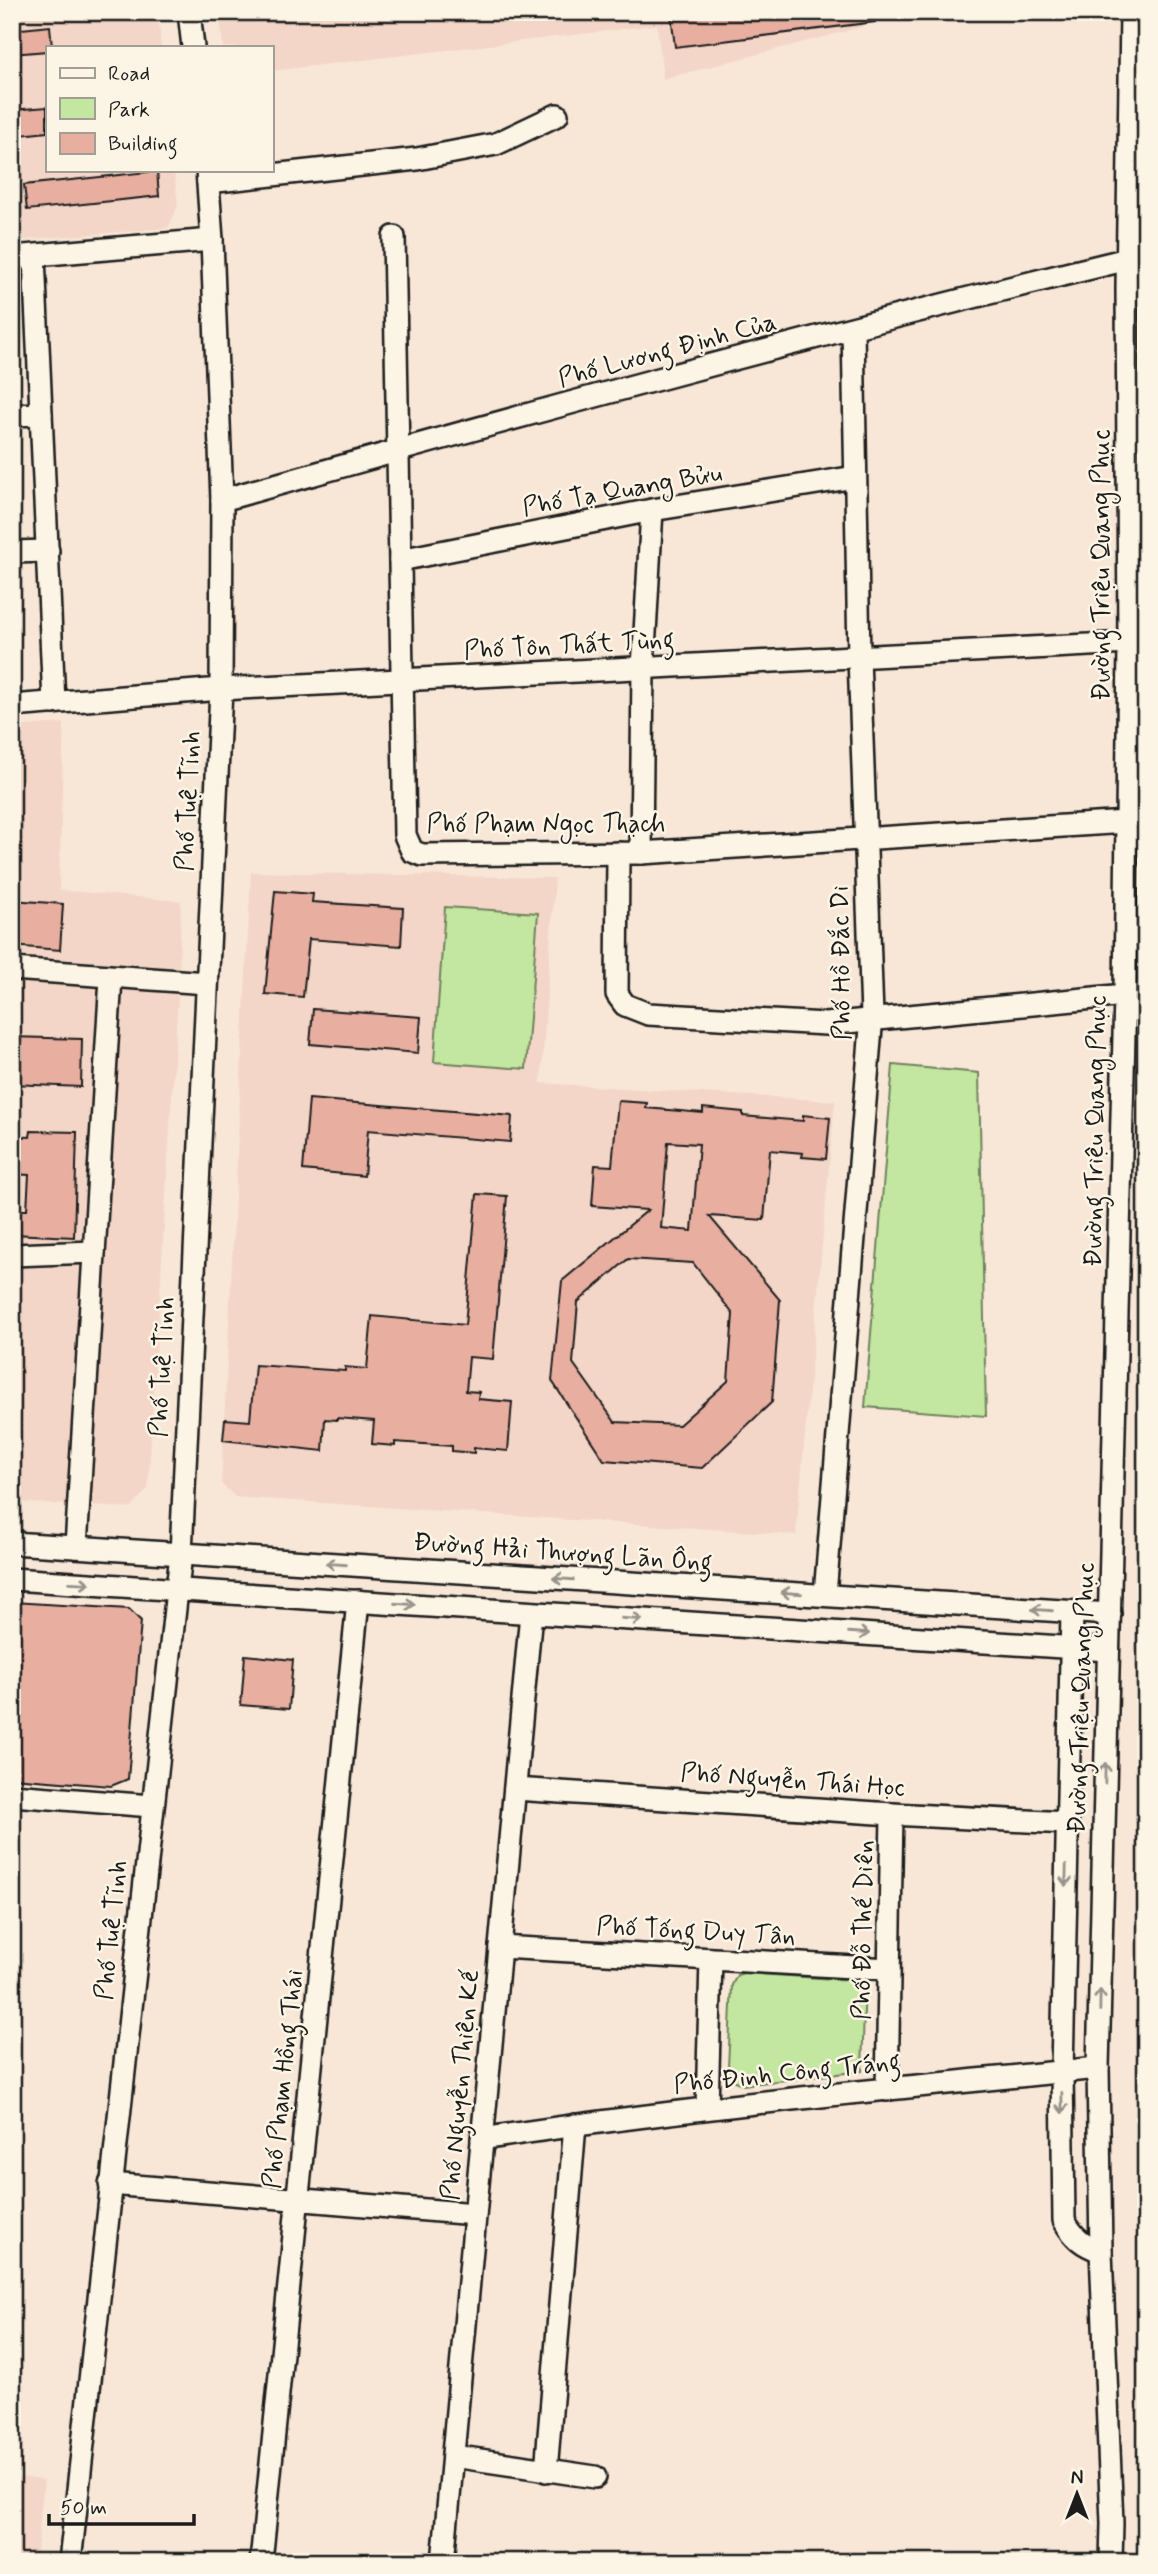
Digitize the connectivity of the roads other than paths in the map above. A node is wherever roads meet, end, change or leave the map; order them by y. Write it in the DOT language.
graph roads {
  1 [pos="189,12"];
  2 [pos="1131,12"];
  3 [pos="193,46"];
  4 [pos="557,115"];
  5 [pos="273,170"];
  6 [pos="252,172"];
  7 [pos="208,176"];
  8 [pos="394,237"];
  9 [pos="212,240"];
  10 [pos="34,256"];
  11 [pos="12,257"];
  12 [pos="1128,259"];
  13 [pos="1137,288"];
  14 [pos="853,329"];
  15 [pos="41,414"];
  16 [pos="12,415"];
  17 [pos="398,450"];
  18 [pos="855,477"];
  19 [pos="222,500"];
  20 [pos="652,510"];
  21 [pos="48,551"];
  22 [pos="12,552"];
  23 [pos="400,560"];
  24 [pos="1129,643"];
  25 [pos="859,657"];
  26 [pos="643,668"];
  27 [pos="402,680"];
  28 [pos="220,689"];
  29 [pos="54,702"];
  30 [pos="12,706"];
  31 [pos="1127,822"];
  32 [pos="866,838"];
  33 [pos="618,853"];
  34 [pos="641,853"];
  35 [pos="12,969"];
  36 [pos="111,978"];
  37 [pos="207,983"];
  38 [pos="1125,995"];
  39 [pos="871,1019"];
  40 [pos="94,1252"];
  41 [pos="12,1255"];
  42 [pos="12,1543"];
  43 [pos="76,1547"];
  44 [pos="181,1554"];
  45 [pos="12,1579"];
  46 [pos="671,1586"];
  47 [pos="177,1588"];
  48 [pos="825,1595"];
  49 [pos="358,1601"];
  50 [pos="531,1612"];
  51 [pos="1072,1612"];
  52 [pos="1110,1614"];
  53 [pos="668,1621"];
  54 [pos="1071,1647"];
  55 [pos="1108,1650"];
  56 [pos="515,1789"];
  57 [pos="12,1795"];
  58 [pos="152,1806"];
  59 [pos="892,1814"];
  60 [pos="1067,1823"];
  61 [pos="500,1947"];
  62 [pos="711,1959"];
  63 [pos="889,1969"];
  64 [pos="1098,2068"];
  65 [pos="1062,2072"];
  66 [pos="887,2090"];
  67 [pos="707,2108"];
  68 [pos="575,2124"];
  69 [pos="482,2139"];
  70 [pos="110,2184"];
  71 [pos="298,2199"];
  72 [pos="475,2214"];
  73 [pos="1101,2251"];
  74 [pos="453,2456"];
  75 [pos="546,2471"];
  76 [pos="595,2477"];
  77 [pos="70,2562"];
  78 [pos="261,2562"];
  79 [pos="443,2562"];
  80 [pos="1111,2562"];
  1 -- 3 [label="street"];
  2 -- 12 [label="street, Đường Triệu Quang Phục"];
  4 -- 5 [label="street"];
  6 -- 7 [label="street"];
  7 -- 9 [label="street, Phố Tuệ Tĩnh"];
  8 -- 17 [label="street, Phố Phạm Ngọc Thạch"];
  9 -- 10 [label="street"];
  9 -- 19 [label="street, Phố Tuệ Tĩnh"];
  10 -- 11 [label="street"];
  10 -- 15 [label="street"];
  12 -- 13 [label="street, Đường Triệu Quang Phục"];
  12 -- 14 [label="street, Phố Lương Định Của"];
  13 -- 24 [label="street, Đường Triệu Quang Phục"];
  14 -- 17 [label="street, Phố Lương Định Của"];
  14 -- 18 [label="street, Phố Hồ Đắc Di"];
  15 -- 16 [label="street"];
  15 -- 21 [label="street"];
  17 -- 19 [label="street, Phố Lương Định Của"];
  17 -- 23 [label="street, Phố Phạm Ngọc Thạch"];
  18 -- 20 [label="street, Phố Tạ Quang Bửu"];
  18 -- 25 [label="street, Phố Hồ Đắc Di"];
  19 -- 28 [label="street, Phố Tuệ Tĩnh"];
  20 -- 23 [label="street, Phố Tạ Quang Bửu"];
  20 -- 26 [label="street"];
  21 -- 22 [label="street"];
  21 -- 29 [label="street"];
  23 -- 27 [label="street, Phố Phạm Ngọc Thạch"];
  24 -- 25 [label="street, Phố Tôn Thất Tùng"];
  24 -- 31 [label="street, Đường Triệu Quang Phục"];
  25 -- 26 [label="street, Phố Tôn Thất Tùng"];
  25 -- 32 [label="street, Phố Hồ Đắc Di"];
  26 -- 27 [label="street, Phố Tôn Thất Tùng"];
  26 -- 34 [label="street"];
  27 -- 28 [label="street, Phố Tôn Thất Tùng"];
  27 -- 33 [label="street, Phố Phạm Ngọc Thạch"];
  28 -- 29 [label="street, Phố Tôn Thất Tùng"];
  28 -- 37 [label="street, Phố Tuệ Tĩnh"];
  29 -- 30 [label="street, Phố Tôn Thất Tùng"];
  31 -- 32 [label="street, Phố Phạm Ngọc Thạch"];
  31 -- 38 [label="street, Đường Triệu Quang Phục"];
  32 -- 34 [label="street, Phố Phạm Ngọc Thạch"];
  32 -- 39 [label="street, Phố Hồ Đắc Di"];
  33 -- 34 [label="street, Phố Phạm Ngọc Thạch"];
  33 -- 39 [label="street"];
  35 -- 36 [label="street"];
  36 -- 37 [label="street"];
  36 -- 40 [label="street"];
  37 -- 44 [label="street, Phố Tuệ Tĩnh"];
  38 -- 39 [label="street"];
  38 -- 52 [label="street, Đường Triệu Quang Phục"];
  39 -- 48 [label="street, Phố Hồ Đắc Di"];
  40 -- 41 [label="street"];
  40 -- 43 [label="street"];
  42 -- 43 [label="street, Đường Hải Thượng Lãn Ông"];
  43 -- 44 [label="street, Đường Hải Thượng Lãn Ông"];
  46 -- 44 [label="street, Đường Hải Thượng Lãn Ông, one-way"];
  44 -- 47 [label="street, Phố Tuệ Tĩnh"];
  45 -- 47 [label="street, one-way"];
  48 -- 46 [label="street, Đường Hải Thượng Lãn Ông, one-way"];
  46 -- 53 [label="street"];
  47 -- 49 [label="street"];
  47 -- 58 [label="street, Phố Tuệ Tĩnh"];
  51 -- 48 [label="street, Đường Hải Thượng Lãn Ông, one-way"];
  49 -- 50 [label="street, one-way"];
  49 -- 71 [label="street, Phố Phạm Hồng Thái"];
  50 -- 53 [label="street, one-way"];
  50 -- 56 [label="street, Phố Nguyễn Thiện Kế"];
  51 -- 52 [label="street, Đường Hải Thượng Lãn Ông"];
  51 -- 54 [label="street, Đường Triệu Quang Phục"];
  52 -- 55 [label="street, Đường Triệu Quang Phục"];
  53 -- 54 [label="street, one-way"];
  54 -- 55 [label="street"];
  54 -- 60 [label="street, Đường Triệu Quang Phục"];
  64 -- 55 [label="street, Đường Triệu Quang Phục, one-way"];
  56 -- 59 [label="street, Phố Nguyễn Thái Học"];
  56 -- 61 [label="street, Phố Nguyễn Thiện Kế"];
  57 -- 58 [label="street"];
  58 -- 70 [label="street, Phố Tuệ Tĩnh"];
  59 -- 60 [label="street, Phố Nguyễn Thái Học"];
  59 -- 63 [label="street, Phố Đỗ Thế Diên"];
  60 -- 65 [label="street, Đường Triệu Quang Phục, one-way"];
  61 -- 62 [label="street, Phố Tống Duy Tân"];
  61 -- 69 [label="street, Phố Nguyễn Thiện Kế"];
  62 -- 63 [label="street, Phố Tống Duy Tân"];
  62 -- 67 [label="street"];
  63 -- 66 [label="street, Phố Đỗ Thế Diên"];
  64 -- 65 [label="street, Phố Đinh Công Tráng"];
  64 -- 73 [label="street, Đường Triệu Quang Phục"];
  65 -- 66 [label="street, Phố Đinh Công Tráng"];
  65 -- 73 [label="street, Đường Triệu Quang Phục, one-way"];
  66 -- 67 [label="street, Phố Đinh Công Tráng"];
  67 -- 68 [label="street, Phố Đinh Công Tráng"];
  68 -- 69 [label="street, Phố Đinh Công Tráng"];
  68 -- 75 [label="street"];
  69 -- 72 [label="street, Phố Nguyễn Thiện Kế"];
  70 -- 71 [label="street"];
  70 -- 77 [label="street, Phố Tuệ Tĩnh"];
  71 -- 72 [label="street"];
  71 -- 78 [label="street, Phố Phạm Hồng Thái"];
  72 -- 74 [label="street, Phố Nguyễn Thiện Kế"];
  73 -- 80 [label="street, Đường Triệu Quang Phục"];
  74 -- 75 [label="street"];
  74 -- 79 [label="street, Phố Nguyễn Thiện Kế"];
  75 -- 76 [label="street"];
}
